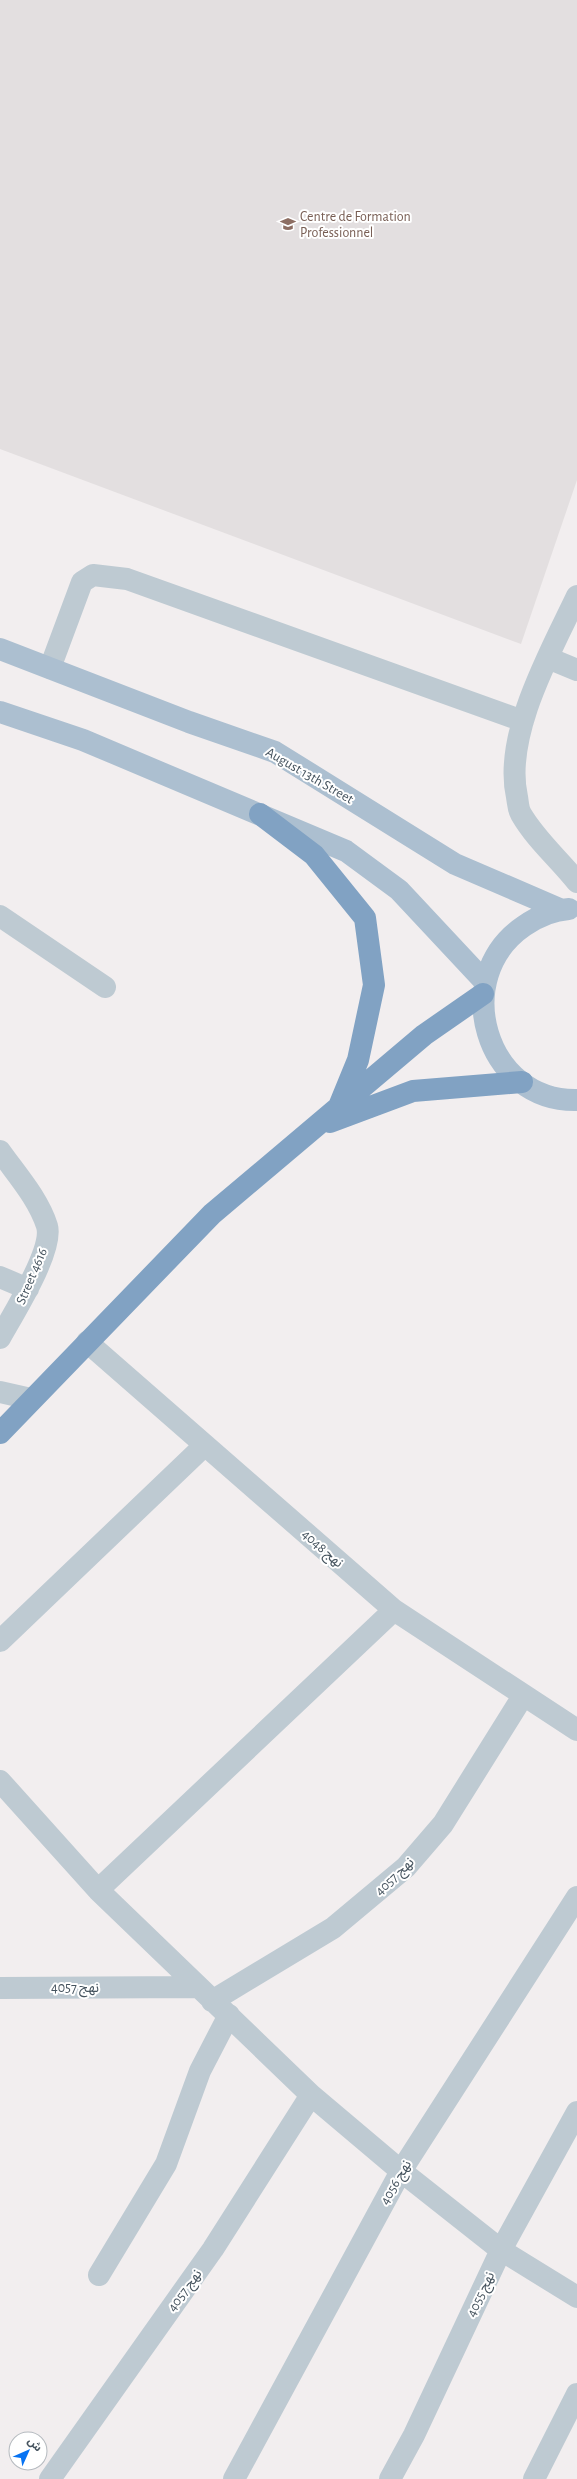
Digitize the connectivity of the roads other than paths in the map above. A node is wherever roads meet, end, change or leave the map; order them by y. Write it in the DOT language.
graph roads {
  1 [pos="577,596"];
  2 [pos="0,649"];
  3 [pos="548,658"];
  4 [pos="50,668"];
  5 [pos="577,670"];
  6 [pos="0,712"];
  7 [pos="523,721"];
  8 [pos="260,814"];
  9 [pos="577,882"];
  10 [pos="569,909"];
  11 [pos="0,916"];
  12 [pos="105,987"];
  13 [pos="484,988"];
  14 [pos="522,1082"];
  15 [pos="577,1100"];
  16 [pos="338,1108"];
  17 [pos="316,1127"];
  18 [pos="0,1151"];
  19 [pos="0,1276"];
  20 [pos="28,1288"];
  21 [pos="0,1338"];
  22 [pos="88,1342"];
  23 [pos="0,1392"];
  24 [pos="31,1399"];
  25 [pos="0,1433"];
  26 [pos="205,1445"];
  27 [pos="394,1610"];
  28 [pos="0,1641"];
  29 [pos="523,1696"];
  30 [pos="577,1730"];
  31 [pos="0,1781"];
  32 [pos="98,1890"];
  33 [pos="577,1897"];
  34 [pos="0,1988"];
  35 [pos="205,1994"];
  36 [pos="229,2016"];
  37 [pos="311,2095"];
  38 [pos="577,2112"];
  39 [pos="400,2171"];
  40 [pos="501,2250"];
  41 [pos="99,2275"];
  42 [pos="577,2297"];
  43 [pos="577,2394"];
  44 [pos="50,2479"];
  45 [pos="234,2479"];
  46 [pos="390,2479"];
  47 [pos="534,2479"];
  1 -- 3 [label="street"];
  2 -- 4 [label="main road, August 13th Street"];
  3 -- 5 [label="street"];
  3 -- 7 [label="street"];
  4 -- 7 [label="street"];
  4 -- 10 [label="main road, August 13th Street"];
  6 -- 8 [label="main road"];
  7 -- 9 [label="street"];
  8 -- 13 [label="main road"];
  8 -- 16 [label="highway"];
  10 -- 13 [label="main road"];
  11 -- 12 [label="street"];
  13 -- 14 [label="main road"];
  13 -- 16 [label="highway"];
  14 -- 15 [label="main road"];
  14 -- 17 [label="highway"];
  16 -- 17 [label="highway"];
  17 -- 22 [label="highway"];
  18 -- 20 [label="street, Street 4616"];
  19 -- 20 [label="street"];
  20 -- 21 [label="street, Street 4616"];
  22 -- 24 [label="highway"];
  22 -- 26 [label="street, نهج 4048"];
  23 -- 24 [label="street"];
  24 -- 25 [label="highway"];
  26 -- 27 [label="street, نهج 4048"];
  26 -- 28 [label="street"];
  27 -- 29 [label="street, نهج 4048"];
  27 -- 32 [label="street"];
  29 -- 30 [label="street, نهج 4048"];
  29 -- 35 [label="street, نهج 4057"];
  31 -- 32 [label="street"];
  32 -- 35 [label="street"];
  33 -- 39 [label="street, نهج 4056"];
  34 -- 35 [label="street, نهج 4057"];
  35 -- 36 [label="street"];
  36 -- 37 [label="street"];
  36 -- 41 [label="street"];
  37 -- 39 [label="street"];
  37 -- 44 [label="street, نهج 4057"];
  38 -- 40 [label="street, نهج 4055"];
  39 -- 40 [label="street"];
  39 -- 45 [label="street, نهج 4056"];
  40 -- 42 [label="street"];
  40 -- 46 [label="street, نهج 4055"];
  43 -- 47 [label="street"];
}
